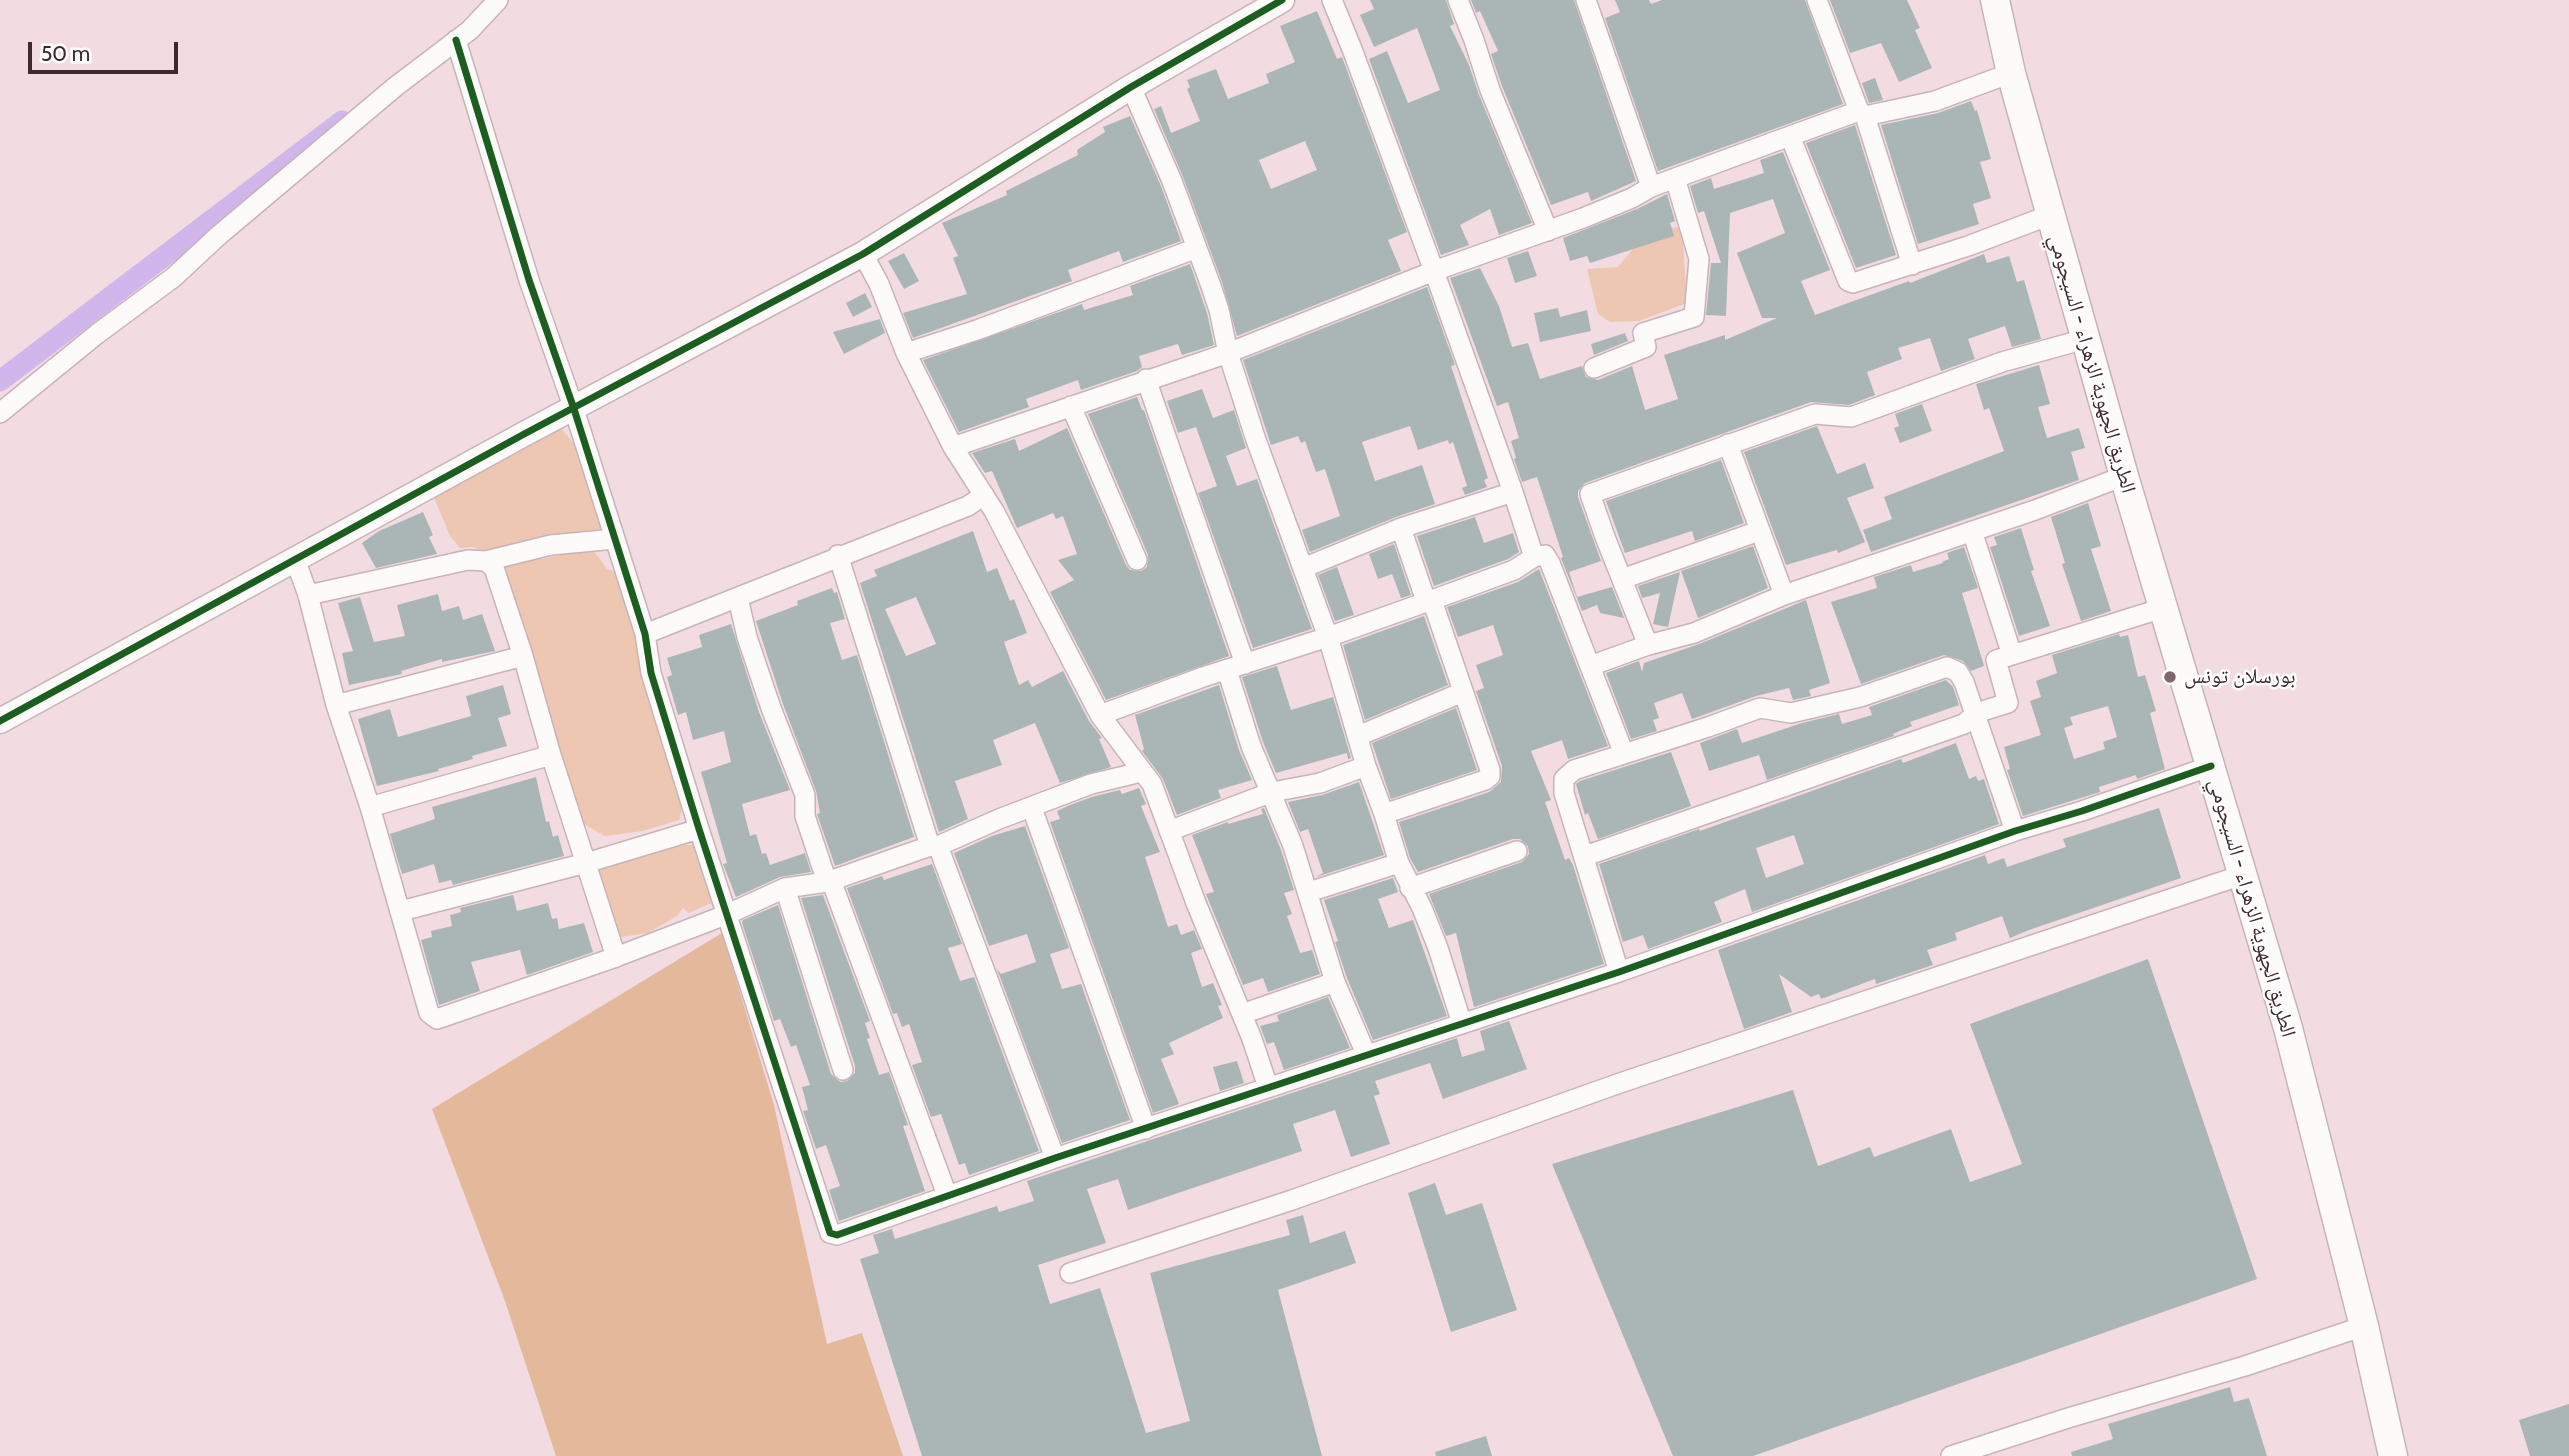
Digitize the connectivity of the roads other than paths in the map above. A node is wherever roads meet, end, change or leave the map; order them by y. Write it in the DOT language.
graph roads {
  1 [pos="498,0"];
  2 [pos="1282,0"];
  3 [pos="1332,0"];
  4 [pos="1458,0"];
  5 [pos="1586,0"];
  6 [pos="1817,0"];
  7 [pos="1995,0"];
  8 [pos="456,40"];
  9 [pos="2011,73"];
  10 [pos="1130,87"];
  11 [pos="1862,113"];
  12 [pos="1790,136"];
  13 [pos="1675,178"];
  14 [pos="1651,187"];
  15 [pos="2050,215"];
  16 [pos="1548,231"];
  17 [pos="1197,248"];
  18 [pos="863,254"];
  19 [pos="1912,265"];
  20 [pos="1434,271"];
  21 [pos="2085,339"];
  22 [pos="906,353"];
  23 [pos="1228,353"];
  24 [pos="1594,368"];
  25 [pos="1146,379"];
  26 [pos="1071,406"];
  27 [pos="575,409"];
  28 [pos="0,413"];
  29 [pos="1728,444"];
  30 [pos="953,447"];
  31 [pos="2123,477"];
  32 [pos="1513,492"];
  33 [pos="984,495"];
  34 [pos="1401,528"];
  35 [pos="1759,531"];
  36 [pos="1972,531"];
  37 [pos="615,538"];
  38 [pos="838,555"];
  39 [pos="1534,557"];
  40 [pos="296,559"];
  41 [pos="1136,560"];
  42 [pos="486,561"];
  43 [pos="1303,568"];
  44 [pos="1622,579"];
  45 [pos="308,595"];
  46 [pos="1784,595"];
  47 [pos="738,598"];
  48 [pos="1429,601"];
  49 [pos="2163,608"];
  50 [pos="645,634"];
  51 [pos="1328,637"];
  52 [pos="1648,645"];
  53 [pos="2012,655"];
  54 [pos="523,656"];
  55 [pos="1590,666"];
  56 [pos="1236,667"];
  57 [pos="1463,692"];
  58 [pos="336,705"];
  59 [pos="1976,713"];
  60 [pos="1100,715"];
  61 [pos="0,721"];
  62 [pos="1358,736"];
  63 [pos="1624,754"];
  64 [pos="551,755"];
  65 [pos="1366,766"];
  66 [pos="2211,766"];
  67 [pos="1141,772"];
  68 [pos="1272,792"];
  69 [pos="370,807"];
  70 [pos="1032,808"];
  71 [pos="1384,814"];
  72 [pos="699,829"];
  73 [pos="1168,831"];
  74 [pos="2015,831"];
  75 [pos="934,846"];
  76 [pos="1517,851"];
  77 [pos="1585,856"];
  78 [pos="586,863"];
  79 [pos="1399,863"];
  80 [pos="2242,875"];
  81 [pos="829,881"];
  82 [pos="785,888"];
  83 [pos="1410,888"];
  84 [pos="1308,892"];
  85 [pos="401,912"];
  86 [pos="728,914"];
  87 [pos="617,957"];
  88 [pos="1619,972"];
  89 [pos="1335,982"];
  90 [pos="1242,1014"];
  91 [pos="1462,1024"];
  92 [pos="1366,1054"];
  93 [pos="843,1070"];
  94 [pos="1268,1087"];
  95 [pos="1146,1129"];
  96 [pos="1055,1158"];
  97 [pos="947,1195"];
  98 [pos="1070,1273"];
  99 [pos="2364,1326"];
  100 [pos="1951,1456"];
  101 [pos="2393,1456"];
  1 -- 8 [label="street"];
  2 -- 10 [label="street"];
  3 -- 20 [label="street"];
  4 -- 16 [label="street"];
  5 -- 14 [label="street"];
  6 -- 11 [label="street"];
  7 -- 9 [label="main road, الطريق الجهوية الزهراء - السيجومي"];
  8 -- 27 [label="street"];
  8 -- 28 [label="street"];
  9 -- 11 [label="street"];
  9 -- 15 [label="main road, الطريق الجهوية الزهراء - السيجومي"];
  10 -- 17 [label="street"];
  10 -- 18 [label="street"];
  11 -- 12 [label="street"];
  11 -- 19 [label="street"];
  12 -- 13 [label="street"];
  12 -- 19 [label="street"];
  13 -- 14 [label="street"];
  13 -- 24 [label="street"];
  14 -- 16 [label="street"];
  15 -- 19 [label="street"];
  15 -- 21 [label="main road, الطريق الجهوية الزهراء - السيجومي"];
  16 -- 20 [label="street"];
  17 -- 22 [label="street"];
  17 -- 23 [label="street"];
  18 -- 22 [label="street"];
  18 -- 27 [label="street"];
  20 -- 23 [label="street"];
  20 -- 32 [label="street"];
  21 -- 29 [label="street"];
  21 -- 31 [label="main road, الطريق الجهوية الزهراء - السيجومي"];
  22 -- 30 [label="street"];
  23 -- 25 [label="street"];
  23 -- 43 [label="street"];
  25 -- 26 [label="street"];
  25 -- 56 [label="street"];
  26 -- 30 [label="street"];
  26 -- 41 [label="street"];
  27 -- 37 [label="street"];
  27 -- 40 [label="street"];
  29 -- 35 [label="street"];
  29 -- 44 [label="street"];
  30 -- 33 [label="street"];
  31 -- 36 [label="street"];
  31 -- 49 [label="main road, الطريق الجهوية الزهراء - السيجومي"];
  32 -- 34 [label="street"];
  32 -- 39 [label="street"];
  33 -- 38 [label="street"];
  33 -- 60 [label="street"];
  34 -- 43 [label="street"];
  34 -- 48 [label="street"];
  35 -- 44 [label="street"];
  35 -- 46 [label="street"];
  36 -- 46 [label="street"];
  36 -- 53 [label="street"];
  37 -- 42 [label="street"];
  37 -- 50 [label="street"];
  38 -- 47 [label="street"];
  38 -- 75 [label="street"];
  39 -- 48 [label="street"];
  39 -- 55 [label="street"];
  40 -- 45 [label="street"];
  40 -- 61 [label="street"];
  42 -- 45 [label="street"];
  42 -- 54 [label="street"];
  43 -- 51 [label="street"];
  44 -- 52 [label="street"];
  45 -- 58 [label="street"];
  46 -- 52 [label="street"];
  47 -- 50 [label="street"];
  47 -- 81 [label="street"];
  48 -- 51 [label="street"];
  48 -- 57 [label="street"];
  49 -- 53 [label="street"];
  49 -- 66 [label="main road, الطريق الجهوية الزهراء - السيجومي"];
  50 -- 72 [label="street"];
  51 -- 56 [label="street"];
  51 -- 62 [label="street"];
  52 -- 55 [label="street"];
  53 -- 59 [label="street"];
  54 -- 58 [label="street"];
  54 -- 64 [label="street"];
  55 -- 63 [label="street"];
  56 -- 60 [label="street"];
  56 -- 68 [label="street"];
  57 -- 62 [label="street"];
  57 -- 71 [label="street"];
  58 -- 69 [label="street"];
  59 -- 63 [label="street"];
  59 -- 74 [label="street"];
  59 -- 77 [label="street"];
  60 -- 67 [label="street"];
  62 -- 65 [label="street"];
  63 -- 77 [label="street"];
  64 -- 69 [label="street"];
  64 -- 78 [label="street"];
  65 -- 68 [label="street"];
  65 -- 71 [label="street"];
  66 -- 74 [label="street"];
  66 -- 80 [label="main road, الطريق الجهوية الزهراء - السيجومي"];
  67 -- 70 [label="street"];
  67 -- 73 [label="street"];
  68 -- 73 [label="street"];
  68 -- 84 [label="street"];
  69 -- 85 [label="street"];
  70 -- 75 [label="street"];
  70 -- 95 [label="street"];
  71 -- 79 [label="street"];
  72 -- 78 [label="street"];
  72 -- 86 [label="street"];
  73 -- 90 [label="street"];
  74 -- 88 [label="street"];
  75 -- 81 [label="street"];
  75 -- 96 [label="street"];
  76 -- 83 [label="street"];
  77 -- 88 [label="street"];
  78 -- 85 [label="street"];
  78 -- 87 [label="street"];
  79 -- 83 [label="street"];
  79 -- 84 [label="street"];
  80 -- 98 [label="street"];
  80 -- 99 [label="main road, الطريق الجهوية الزهراء - السيجومي"];
  81 -- 82 [label="street"];
  81 -- 97 [label="street"];
  82 -- 86 [label="street"];
  82 -- 93 [label="street"];
  83 -- 91 [label="street"];
  84 -- 89 [label="street"];
  85 -- 87 [label="street"];
  86 -- 87 [label="street"];
  86 -- 97 [label="street"];
  88 -- 91 [label="street"];
  89 -- 90 [label="street"];
  89 -- 92 [label="street"];
  90 -- 94 [label="street"];
  91 -- 92 [label="street"];
  92 -- 94 [label="street"];
  94 -- 95 [label="street"];
  95 -- 96 [label="street"];
  96 -- 97 [label="street"];
  99 -- 100 [label="street"];
  99 -- 101 [label="main road, الطريق الجهوية الزهراء - السيجومي"];
}
